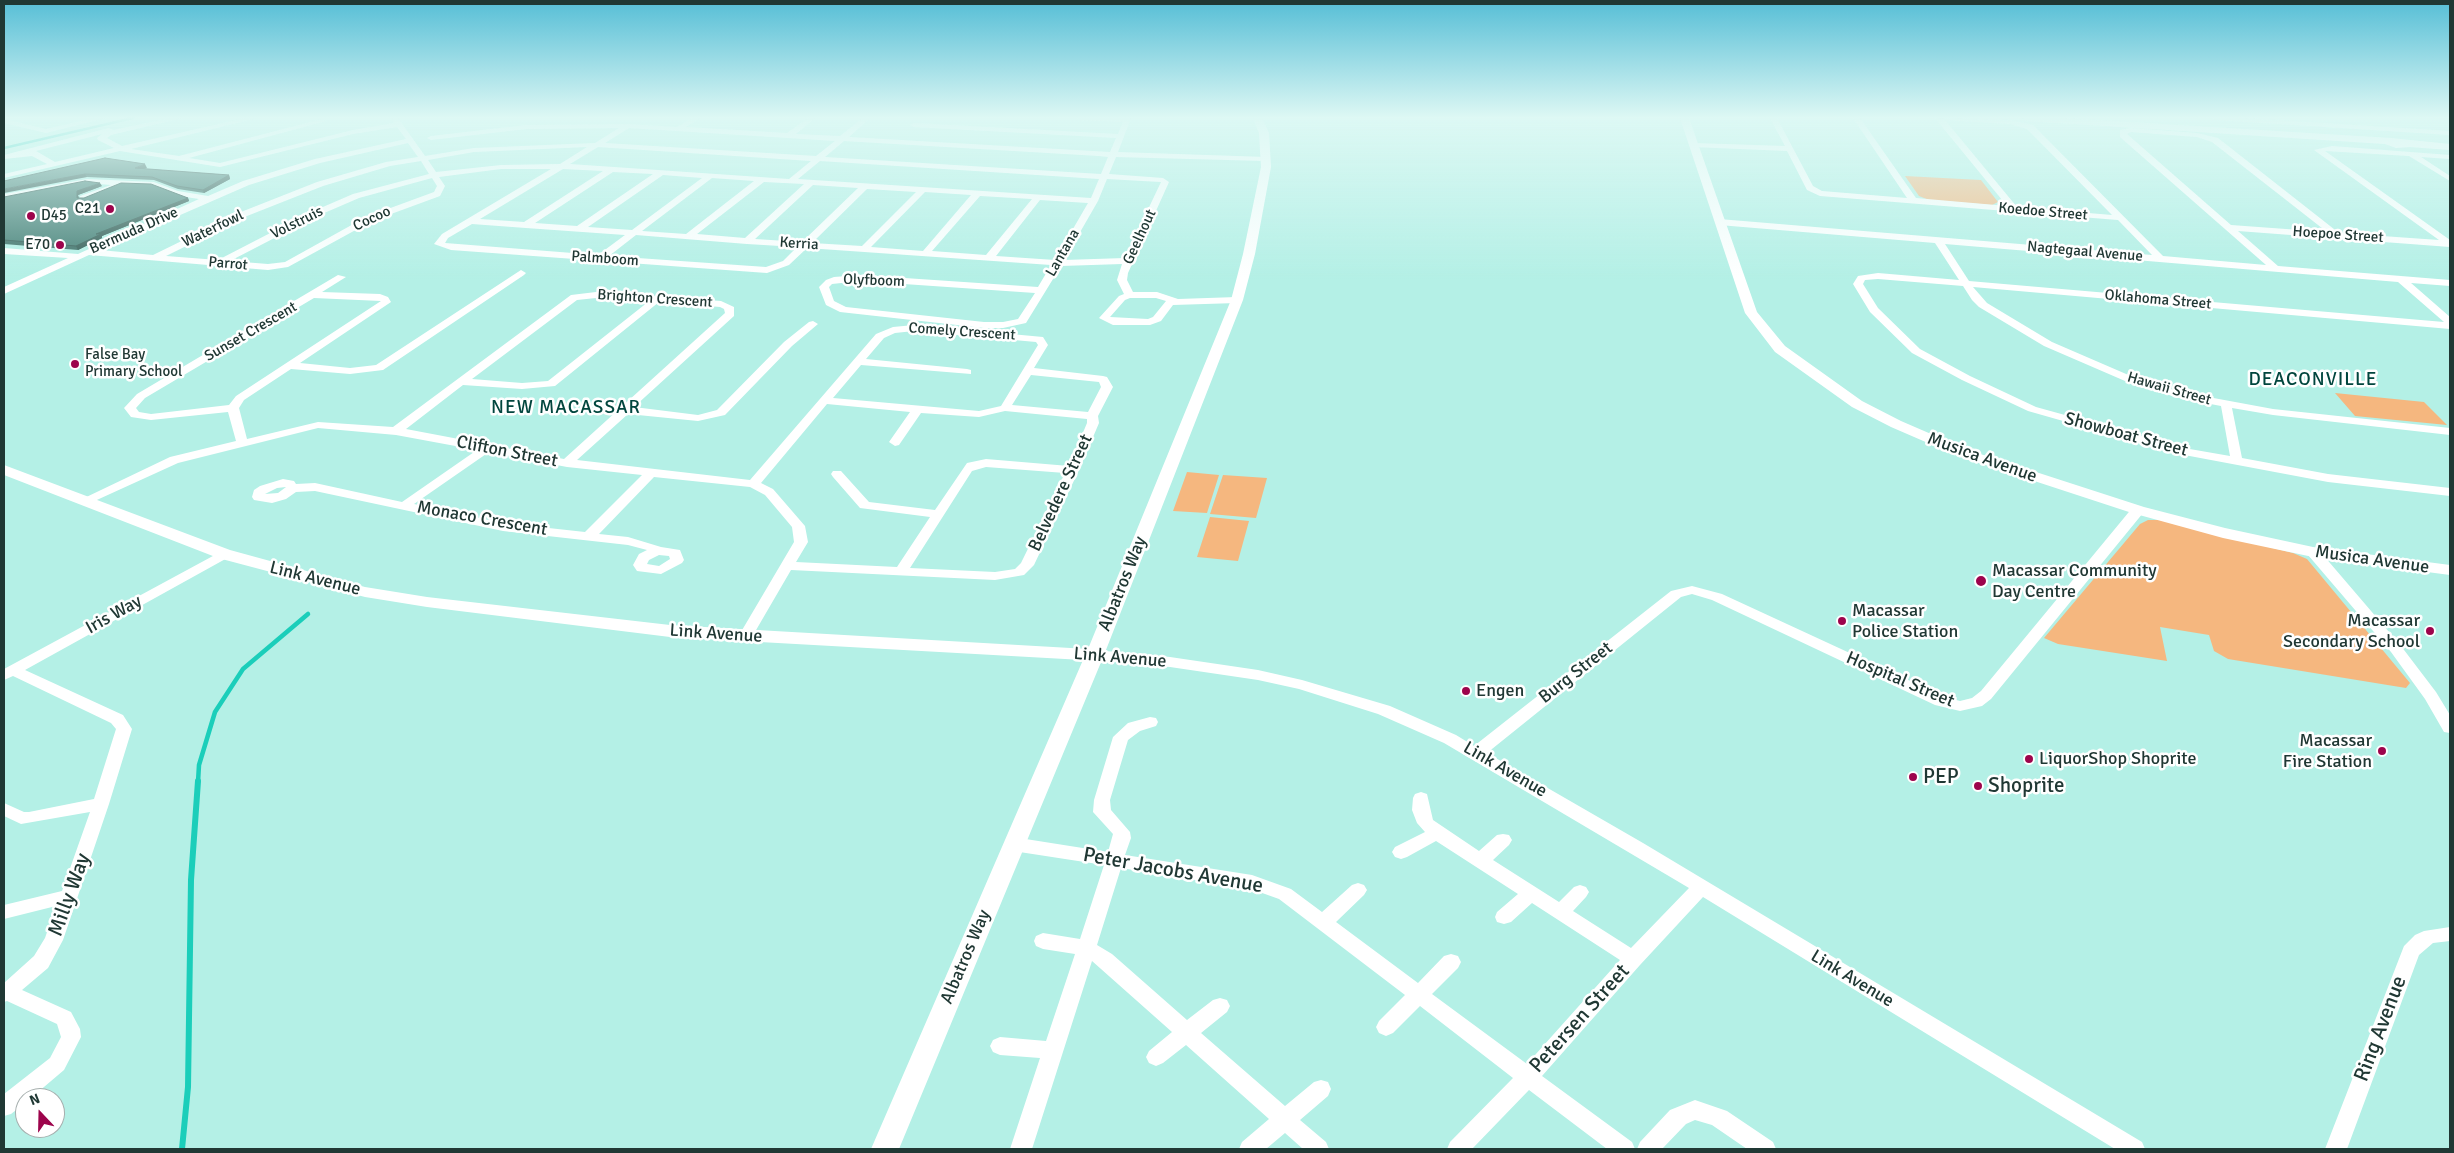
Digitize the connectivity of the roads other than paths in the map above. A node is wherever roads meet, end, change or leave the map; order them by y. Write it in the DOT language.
graph roads {
  1 [pos="21,172"];
  2 [pos="283,172"];
  3 [pos="362,172"];
  4 [pos="432,172"];
  5 [pos="461,172"];
  6 [pos="551,172"];
  7 [pos="608,172"];
  8 [pos="659,172"];
  9 [pos="662,172"];
  10 [pos="801,172"];
  11 [pos="1021,172"];
  12 [pos="1106,172"];
  13 [pos="1264,172"];
  14 [pos="1702,172"];
  15 [pos="1801,172"];
  16 [pos="1893,172"];
  17 [pos="1984,172"];
  18 [pos="2073,172"];
  19 [pos="2164,172"];
  20 [pos="2257,172"];
  21 [pos="2347,172"];
  22 [pos="2439,172"];
  23 [pos="434,175"];
  24 [pos="711,175"];
  25 [pos="4,176"];
  26 [pos="1104,177"];
  27 [pos="762,179"];
  28 [pos="2450,179"];
  29 [pos="791,181"];
  30 [pos="812,182"];
  31 [pos="121,184"];
  32 [pos="865,186"];
  33 [pos="923,190"];
  34 [pos="978,193"];
  35 [pos="4,196"];
  36 [pos="1038,197"];
  37 [pos="83,198"];
  38 [pos="208,198"];
  39 [pos="1094,201"];
  40 [pos="1913,202"];
  41 [pos="2015,210"];
  42 [pos="2117,218"];
  43 [pos="471,221"];
  44 [pos="1719,222"];
  45 [pos="526,224"];
  46 [pos="2226,227"];
  47 [pos="580,228"];
  48 [pos="636,232"];
  49 [pos="2335,234"];
  50 [pos="689,236"];
  51 [pos="747,240"];
  52 [pos="1938,240"];
  53 [pos="2450,244"];
  54 [pos="804,245"];
  55 [pos="864,249"];
  56 [pos="9,251"];
  57 [pos="926,253"];
  58 [pos="81,254"];
  59 [pos="4,256"];
  60 [pos="154,258"];
  61 [pos="600,258"];
  62 [pos="989,258"];
  63 [pos="2160,258"];
  64 [pos="1128,261"];
  65 [pos="219,263"];
  66 [pos="1058,263"];
  67 [pos="280,266"];
  68 [pos="2275,268"];
  69 [pos="520,273"];
  70 [pos="1866,276"];
  71 [pos="341,277"];
  72 [pos="2400,278"];
  73 [pos="2450,283"];
  74 [pos="1966,284"];
  75 [pos="485,287"];
  76 [pos="498,288"];
  77 [pos="1041,290"];
  78 [pos="4,291"];
  79 [pos="313,295"];
  80 [pos="1129,295"];
  81 [pos="657,299"];
  82 [pos="1237,300"];
  83 [pos="1175,301"];
  84 [pos="2450,322"];
  85 [pos="813,324"];
  86 [pos="1015,324"];
  87 [pos="2450,326"];
  88 [pos="774,343"];
  89 [pos="788,344"];
  90 [pos="860,362"];
  91 [pos="291,366"];
  92 [pos="1028,371"];
  93 [pos="967,372"];
  94 [pos="461,382"];
  95 [pos="826,401"];
  96 [pos="2226,404"];
  97 [pos="233,408"];
  98 [pos="1005,408"];
  99 [pos="918,409"];
  100 [pos="626,410"];
  101 [pos="1092,416"];
  102 [pos="396,431"];
  103 [pos="2450,431"];
  104 [pos="895,442"];
  105 [pos="242,443"];
  106 [pos="487,448"];
  107 [pos="2237,462"];
  108 [pos="567,463"];
  109 [pos="4,470"];
  110 [pos="1073,470"];
  111 [pos="651,473"];
  112 [pos="837,474"];
  113 [pos="753,484"];
  114 [pos="293,488"];
  115 [pos="2450,492"];
  116 [pos="84,501"];
  117 [pos="405,505"];
  118 [pos="2138,510"];
  119 [pos="938,514"];
  120 [pos="589,536"];
  121 [pos="657,551"];
  122 [pos="2313,552"];
  123 [pos="224,554"];
  124 [pos="788,566"];
  125 [pos="2450,570"];
  126 [pos="901,572"];
  127 [pos="1676,594"];
  128 [pos="745,637"];
  129 [pos="1095,655"];
  130 [pos="8,673"];
  131 [pos="1150,722"];
  132 [pos="2450,728"];
  133 [pos="1476,753"];
  134 [pos="1421,798"];
  135 [pos="101,804"];
  136 [pos="4,809"];
  137 [pos="1437,833"];
  138 [pos="1503,840"];
  139 [pos="1013,844"];
  140 [pos="1401,852"];
  141 [pos="1116,861"];
  142 [pos="1480,861"];
  143 [pos="1701,888"];
  144 [pos="1358,890"];
  145 [pos="1580,892"];
  146 [pos="1531,894"];
  147 [pos="70,896"];
  148 [pos="4,912"];
  149 [pos="1560,912"];
  150 [pos="1504,917"];
  151 [pos="1324,922"];
  152 [pos="2450,934"];
  153 [pos="1042,941"];
  154 [pos="1086,948"];
  155 [pos="1633,960"];
  156 [pos="1451,962"];
  157 [pos="5,993"];
  158 [pos="1420,994"];
  159 [pos="1220,1006"];
  160 [pos="1386,1026"];
  161 [pos="1186,1033"];
  162 [pos="1000,1046"];
  163 [pos="1053,1050"];
  164 [pos="1156,1057"];
  165 [pos="1529,1076"];
  166 [pos="1321,1089"];
  167 [pos="4,1106"];
  168 [pos="1695,1110"];
  169 [pos="1285,1120"];
  170 [pos="885,1149"];
  171 [pos="1021,1149"];
  172 [pos="1250,1149"];
  173 [pos="1318,1149"];
  174 [pos="1458,1149"];
  175 [pos="1624,1149"];
  176 [pos="1648,1149"];
  177 [pos="1765,1149"];
  178 [pos="2134,1149"];
  179 [pos="2336,1149"];
  1 -- 25 [label="street"];
  2 -- 38 [label="street, Bermuda Drive"];
  3 -- 60 [label="street, Waterfowl"];
  4 -- 23 [label="street"];
  5 -- 23 [label="street, Volstruis"];
  6 -- 43 [label="street"];
  7 -- 45 [label="street"];
  8 -- 9 [label="street, Volstruis"];
  9 -- 24 [label="street, Volstruis"];
  9 -- 47 [label="street"];
  10 -- 29 [label="street"];
  11 -- 26 [label="street, Waterfowl"];
  12 -- 26 [label="street, Lantana"];
  13 -- 82 [label="street, Albatros Way"];
  14 -- 44 [label="street, Musica Avenue"];
  15 -- 40 [label="street, Koedoe Street"];
  16 -- 40 [label="street"];
  17 -- 41 [label="street"];
  18 -- 42 [label="street, Koedoe Street"];
  19 -- 46 [label="street"];
  20 -- 49 [label="street"];
  21 -- 53 [label="street"];
  22 -- 28 [label="street"];
  23 -- 65 [label="street, Volstruis"];
  23 -- 67 [label="street, Cocoo"];
  24 -- 27 [label="street, Volstruis"];
  24 -- 48 [label="street"];
  26 -- 39 [label="street, Lantana"];
  26 -- 64 [label="street, Geelhout"];
  27 -- 29 [label="street, Volstruis"];
  27 -- 50 [label="street"];
  29 -- 30 [label="street, Volstruis"];
  30 -- 32 [label="street, Volstruis"];
  30 -- 51 [label="street"];
  31 -- 35 [label="street"];
  31 -- 37 [label="street"];
  31 -- 38 [label="street"];
  32 -- 33 [label="street, Volstruis"];
  32 -- 54 [label="street"];
  33 -- 34 [label="street, Volstruis"];
  33 -- 55 [label="street"];
  34 -- 36 [label="street, Volstruis"];
  34 -- 57 [label="street"];
  36 -- 39 [label="street, Volstruis"];
  36 -- 62 [label="street"];
  38 -- 58 [label="street, Bermuda Drive"];
  39 -- 66 [label="street, Lantana"];
  40 -- 41 [label="street, Koedoe Street"];
  41 -- 42 [label="street, Koedoe Street"];
  42 -- 63 [label="street, Koedoe Street"];
  43 -- 45 [label="street, Kerria"];
  43 -- 61 [label="street, Palmboom"];
  44 -- 52 [label="street, Nagtegaal Avenue"];
  44 -- 118 [label="street, Musica Avenue"];
  45 -- 47 [label="street, Kerria"];
  46 -- 49 [label="street, Hoepoe Street"];
  46 -- 68 [label="street"];
  47 -- 48 [label="street, Kerria"];
  48 -- 50 [label="street, Kerria"];
  48 -- 61 [label="street"];
  49 -- 53 [label="street, Hoepoe Street"];
  50 -- 51 [label="street, Kerria"];
  51 -- 54 [label="street, Kerria"];
  52 -- 63 [label="street, Nagtegaal Avenue"];
  52 -- 74 [label="street, Hawaii Street"];
  54 -- 55 [label="street, Kerria"];
  54 -- 61 [label="street, Palmboom"];
  55 -- 57 [label="street, Kerria"];
  56 -- 58 [label="street, Parrot"];
  56 -- 59 [label="street"];
  57 -- 62 [label="street, Kerria"];
  58 -- 60 [label="street, Parrot"];
  58 -- 78 [label="street, Bermuda Drive"];
  60 -- 65 [label="street, Parrot"];
  62 -- 66 [label="street, Kerria"];
  63 -- 68 [label="street, Nagtegaal Avenue"];
  64 -- 66 [label="street, Kerria"];
  64 -- 80 [label="street, Geelhout"];
  65 -- 67 [label="street, Parrot"];
  66 -- 77 [label="street, Lantana"];
  68 -- 72 [label="street, Nagtegaal Avenue"];
  69 -- 76 [label="street"];
  70 -- 74 [label="street, Oklahoma Street"];
  70 -- 107 [label="street, Showboat Street"];
  71 -- 79 [label="street, Sunset Crescent"];
  72 -- 73 [label="street, Nagtegaal Avenue"];
  72 -- 84 [label="street"];
  74 -- 87 [label="street, Oklahoma Street"];
  74 -- 96 [label="street, Hawaii Street"];
  75 -- 76 [label="street"];
  76 -- 91 [label="street"];
  77 -- 86 [label="street, Lantana"];
  77 -- 86 [label="street, Olyfboom"];
  79 -- 91 [label="street, Sunset Crescent"];
  79 -- 97 [label="street, Sunset Crescent"];
  80 -- 83 [label="street"];
  80 -- 83 [label="street"];
  81 -- 94 [label="street, Brighton Crescent"];
  81 -- 94 [label="street"];
  81 -- 100 [label="street, Brighton Crescent"];
  82 -- 83 [label="street"];
  82 -- 129 [label="street, Albatros Way"];
  85 -- 89 [label="street"];
  88 -- 89 [label="street"];
  89 -- 100 [label="street"];
  90 -- 92 [label="street, Comely Crescent"];
  90 -- 93 [label="street"];
  90 -- 95 [label="street, Comely Crescent"];
  91 -- 97 [label="street, Sunset Crescent"];
  92 -- 98 [label="street, Comely Crescent"];
  92 -- 101 [label="street"];
  94 -- 102 [label="street, Brighton Crescent"];
  95 -- 99 [label="street, Belvedere Street"];
  95 -- 113 [label="street, Comely Crescent"];
  96 -- 103 [label="street, Hawaii Street"];
  96 -- 107 [label="street"];
  97 -- 105 [label="street"];
  98 -- 99 [label="street, Belvedere Street"];
  98 -- 101 [label="street, Belvedere Street"];
  99 -- 104 [label="street"];
  100 -- 108 [label="street, Brighton Crescent"];
  101 -- 110 [label="street, Belvedere Street"];
  102 -- 105 [label="street, Clifton Street"];
  102 -- 106 [label="street, Clifton Street"];
  105 -- 116 [label="street, Clifton Street"];
  106 -- 108 [label="street, Clifton Street"];
  106 -- 117 [label="street, Monaco Crescent"];
  107 -- 115 [label="street, Showboat Street"];
  108 -- 111 [label="street, Clifton Street"];
  109 -- 116 [label="street, Link Avenue"];
  110 -- 119 [label="street"];
  110 -- 126 [label="street, Belvedere Street"];
  111 -- 113 [label="street, Clifton Street"];
  111 -- 120 [label="street"];
  112 -- 119 [label="street"];
  113 -- 124 [label="street, Clifton Street"];
  114 -- 117 [label="street, Monaco Crescent"];
  116 -- 123 [label="street, Link Avenue"];
  117 -- 120 [label="street, Monaco Crescent"];
  118 -- 122 [label="street, Musica Avenue"];
  118 -- 127 [label="street, Hospital Street"];
  119 -- 126 [label="street"];
  120 -- 121 [label="street, Monaco Crescent"];
  122 -- 125 [label="street, Musica Avenue"];
  122 -- 132 [label="street"];
  123 -- 128 [label="street, Link Avenue"];
  123 -- 130 [label="street, Iris Way"];
  124 -- 126 [label="street, Belvedere Street"];
  124 -- 128 [label="street, Clifton Street"];
  127 -- 133 [label="street, Burg Street"];
  128 -- 129 [label="street, Link Avenue"];
  129 -- 133 [label="street, Link Avenue"];
  129 -- 139 [label="street, Albatros Way"];
  130 -- 135 [label="street, Milly Way"];
  131 -- 141 [label="street"];
  133 -- 143 [label="street, Link Avenue"];
  134 -- 137 [label="street"];
  135 -- 136 [label="street"];
  135 -- 147 [label="street, Milly Way"];
  137 -- 140 [label="street"];
  137 -- 142 [label="street"];
  138 -- 142 [label="street"];
  139 -- 141 [label="street, Peter Jacobs Avenue"];
  139 -- 170 [label="street, Albatros Way"];
  141 -- 151 [label="street, Peter Jacobs Avenue"];
  141 -- 154 [label="street"];
  142 -- 146 [label="street"];
  143 -- 155 [label="street, Petersen Street"];
  143 -- 178 [label="street, Link Avenue"];
  144 -- 151 [label="street"];
  145 -- 149 [label="street"];
  146 -- 149 [label="street"];
  146 -- 150 [label="street"];
  147 -- 148 [label="street"];
  147 -- 157 [label="street, Milly Way"];
  149 -- 155 [label="street"];
  151 -- 158 [label="street, Peter Jacobs Avenue"];
  152 -- 179 [label="street, Ring Avenue"];
  153 -- 154 [label="street"];
  154 -- 161 [label="street"];
  154 -- 163 [label="street"];
  155 -- 165 [label="street, Petersen Street"];
  156 -- 158 [label="street"];
  157 -- 167 [label="street, Milly Way"];
  158 -- 160 [label="street"];
  158 -- 165 [label="street, Peter Jacobs Avenue"];
  159 -- 161 [label="street"];
  161 -- 164 [label="street"];
  161 -- 169 [label="street"];
  162 -- 163 [label="street"];
  163 -- 171 [label="street"];
  165 -- 174 [label="street, Petersen Street"];
  165 -- 175 [label="street, Peter Jacobs Avenue"];
  166 -- 169 [label="street"];
  168 -- 176 [label="street"];
  168 -- 177 [label="street"];
  169 -- 172 [label="street"];
  169 -- 173 [label="street"];
}
